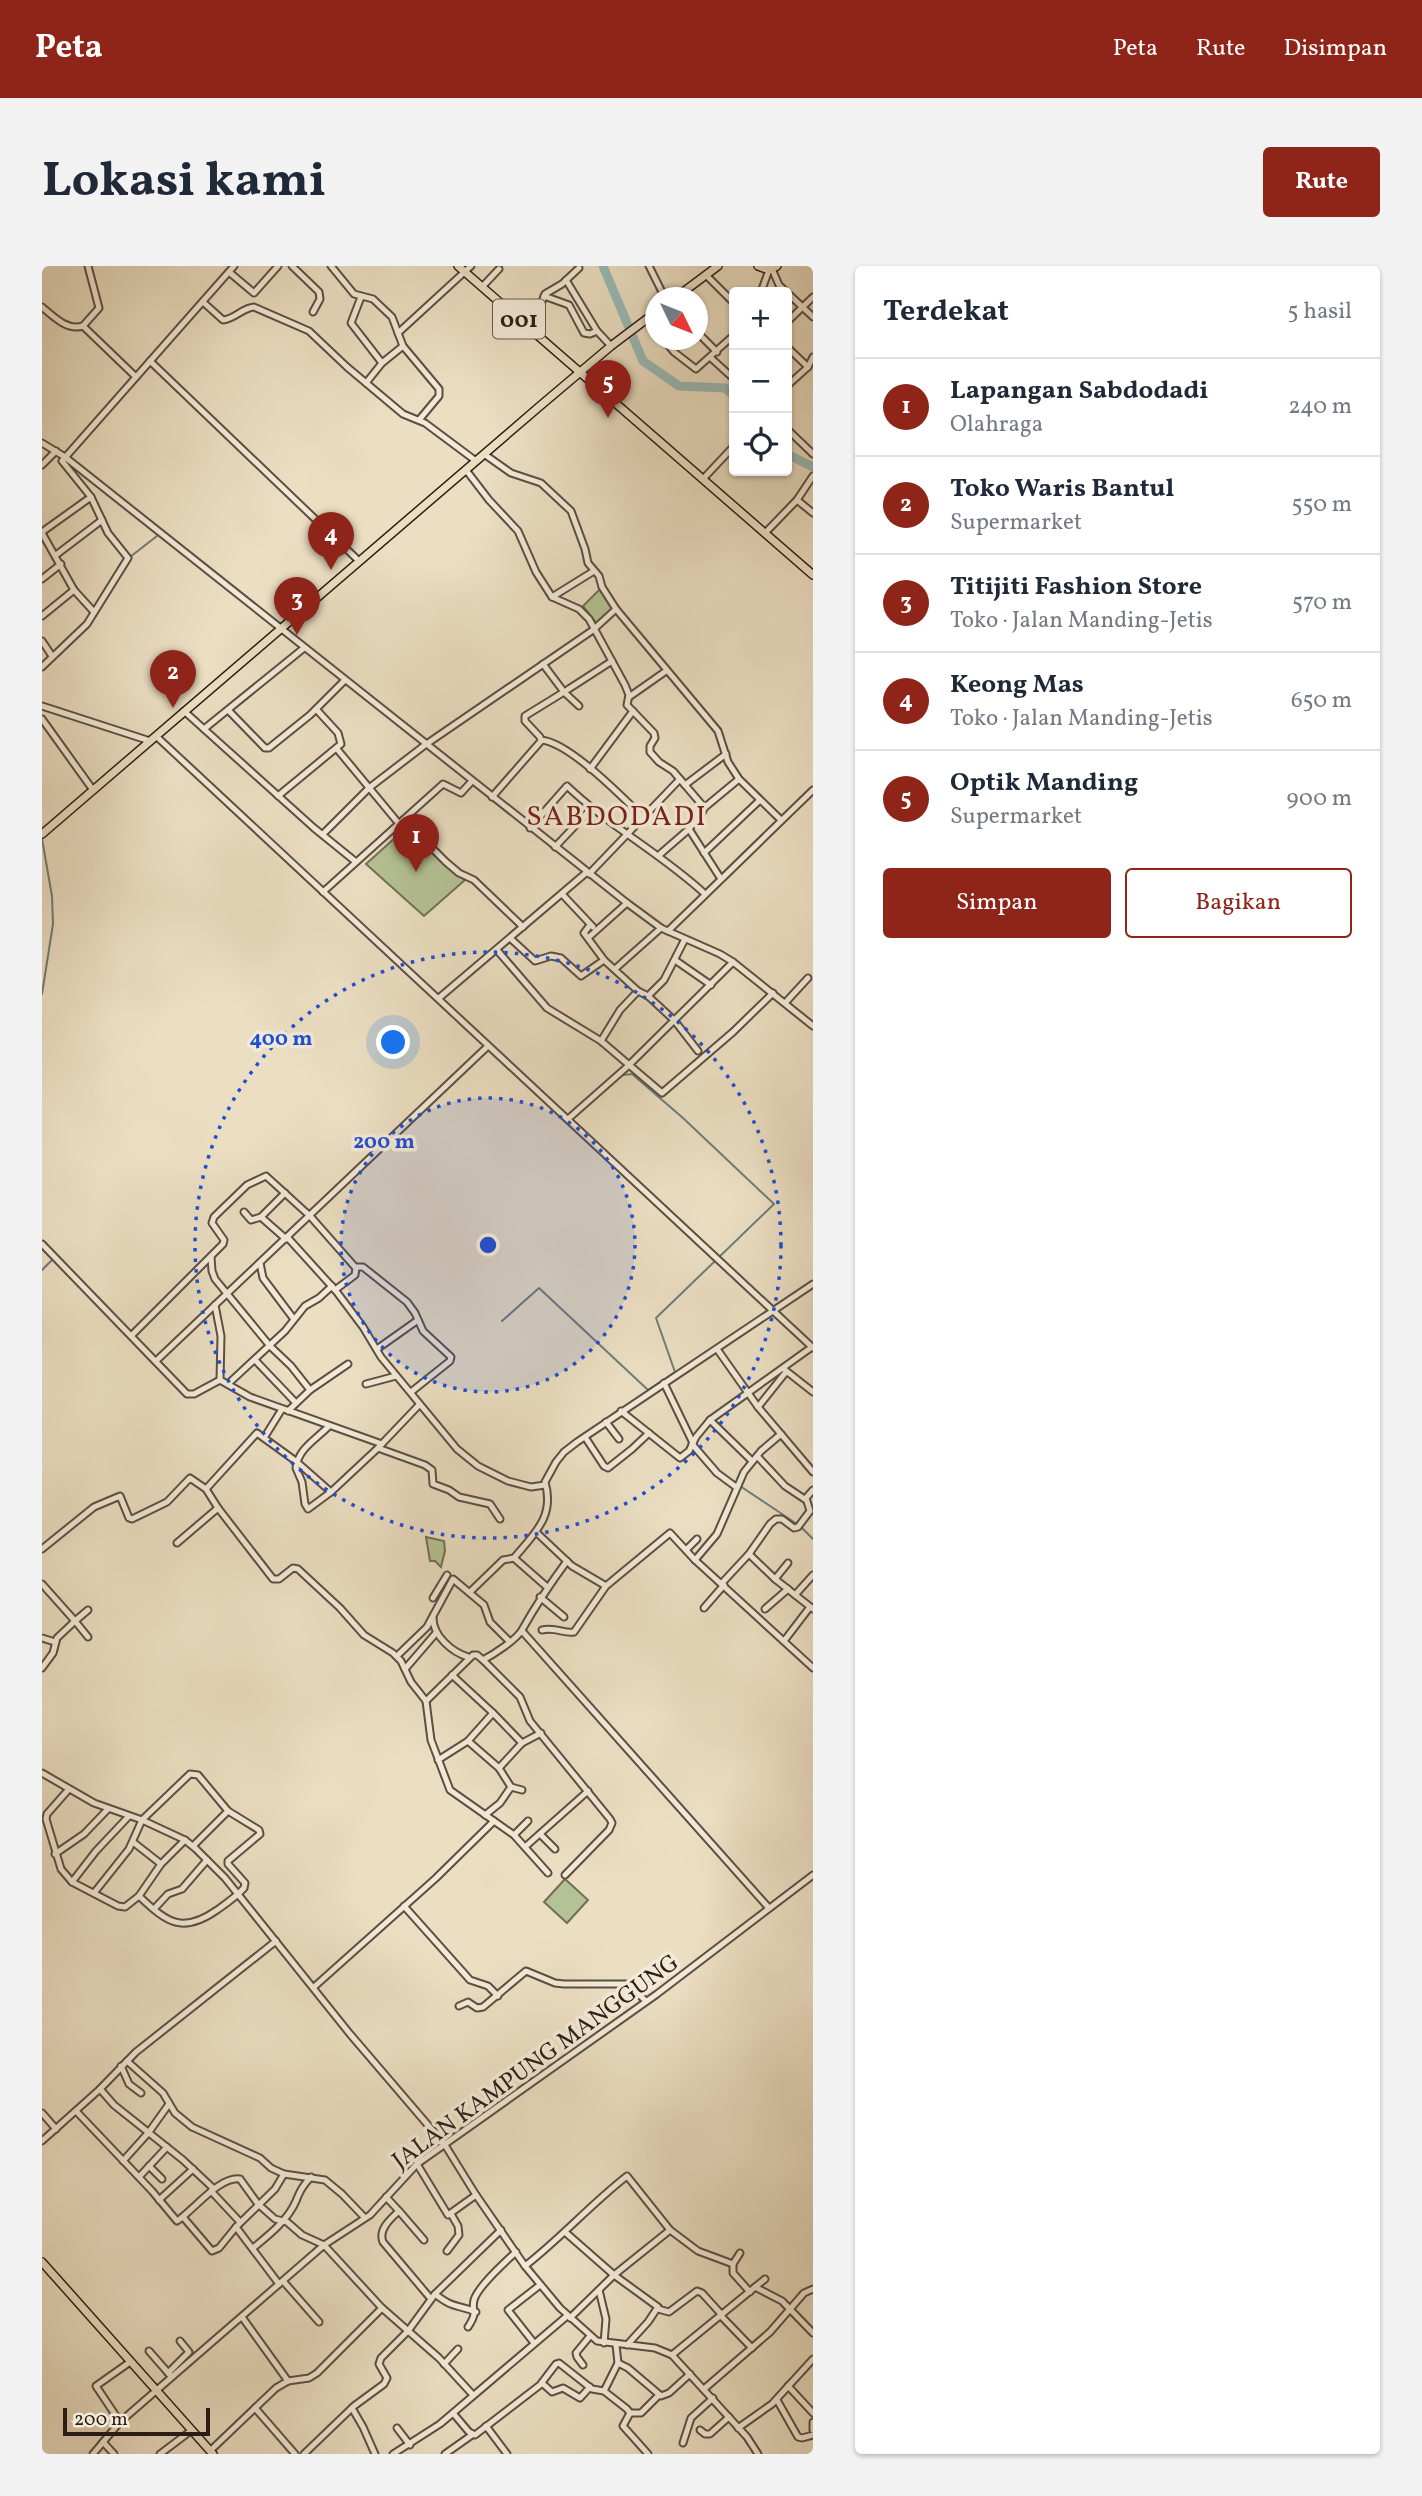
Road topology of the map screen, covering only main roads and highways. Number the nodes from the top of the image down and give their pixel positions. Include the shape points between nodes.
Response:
1 (458, 266) edge
2 (758, 266) edge
3 (773, 268) edge
4 (468, 269) edge
5 (711, 269) edge
6 (689, 287) edge
7 (645, 320) edge
8 (581, 371) junction
9 (813, 575) edge
10 (43, 833) edge
11 (42, 2262) edge
12 (212, 2453) edge

1 - 4 main road, 001
2 - 3 main road
4 - 8 main road, 001 via 482,287
5 - 6 main road
7 - 8 main road
8 - 9 main road, 001
8 - 10 main road
11 - 12 main road

